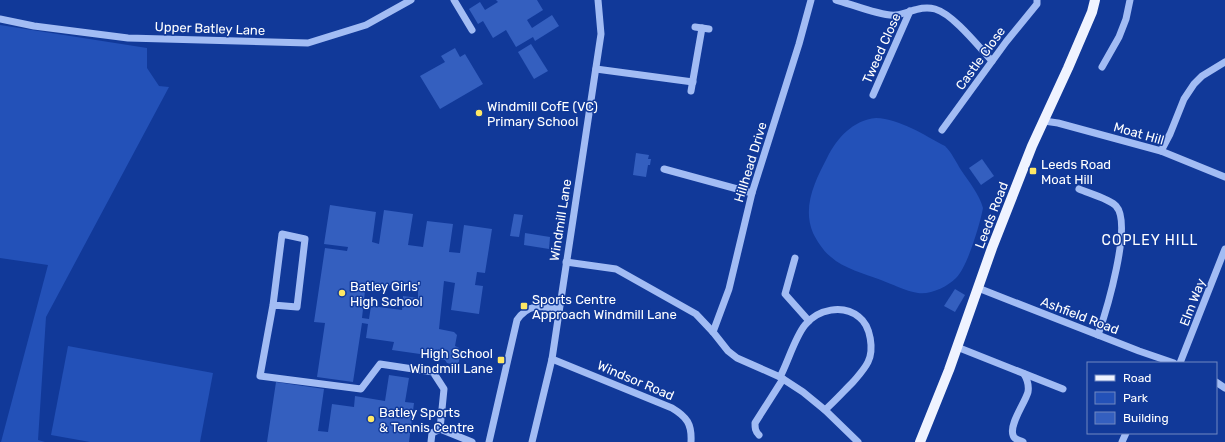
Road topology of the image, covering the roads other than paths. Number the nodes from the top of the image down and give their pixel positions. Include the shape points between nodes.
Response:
1 (411, 0) edge
2 (454, 0) edge
3 (598, 0) edge
4 (811, 0) edge
5 (836, 0) edge
6 (1037, 0) edge
7 (1095, 0) edge
8 (1130, 0) edge
9 (910, 11) junction
10 (0, 19) edge
11 (702, 28) dead end
12 (472, 30) dead end
13 (992, 61) junction
14 (1225, 62) edge
15 (1102, 67) dead end
16 (596, 69) junction
17 (693, 82) junction
18 (692, 91) dead end
19 (873, 95) dead end
20 (1044, 121) junction
21 (942, 130) dead end
22 (1161, 150) junction
23 (664, 169) dead end
24 (1225, 177) edge
25 (1079, 189) dead end
26 (752, 193) junction
27 (1225, 249) edge
28 (795, 258) dead end
29 (566, 262) junction
30 (978, 288) junction
31 (273, 305) junction
32 (559, 309) junction
33 (809, 321) junction
34 (713, 332) junction
35 (1098, 335) junction
36 (957, 347) junction
37 (552, 359) junction
38 (1155, 360) edge
39 (1168, 362) edge
40 (1180, 362) edge
41 (1024, 374) junction
42 (782, 378) junction
43 (1063, 389) dead end
44 (826, 410) junction
45 (440, 429) junction
46 (759, 435) dead end
47 (431, 442) edge
48 (472, 442) edge
49 (489, 442) edge
50 (532, 442) edge
51 (691, 442) edge
52 (858, 442) edge
53 (920, 442) edge
54 (1023, 442) edge

1 - 10 street, Upper Batley Lane via 366,25 308,43 128,38
2 - 12 street
3 - 16 street, Windmill Lane via 601,34
4 - 26 street, Hillhead Drive
5 - 9 street via 896,16
6 - 13 street, Castle Close via 1037,4
7 - 20 main road, Leeds Road
8 - 15 street via 1119,37
9 - 13 street via 923,7 936,9 945,14
9 - 19 street, Tweed Close
11 - 17 street
13 - 21 street, Castle Close
14 - 22 street via 1194,84 1184,99
16 - 17 street
16 - 29 street, Windmill Lane
17 - 18 street
20 - 22 street, Moat Hill
20 - 30 main road, Leeds Road
22 - 24 street, Moat Hill
23 - 26 street
25 - 35 street via 1112,202 1118,209 1122,228 1113,284
26 - 34 street, Hillhead Drive via 729,289
27 - 40 street, Elm Way
28 - 33 street via 785,294
29 - 32 street, Windmill Lane
29 - 34 street via 616,269 696,314
30 - 35 street, Ashfield Road
30 - 36 main road, Leeds Road
31 - 31 street via 282,234 306,239 297,307
31 - 45 street via 260,376 361,389 380,364 433,372 444,389
32 - 37 street, Windmill Lane
32 - 49 street via 532,307 517,320
33 - 42 street via 799,334
33 - 44 street via 827,310 838,309 853,313 864,322 871,338 868,363
34 - 42 street via 737,358
35 - 38 street, Ashfield Road
36 - 41 street
36 - 53 main road, Leeds Road
37 - 50 street, Windmill Lane
37 - 51 street, Windsor Road via 672,408 682,414 691,428
38 - 39 street, Ashfield Road
41 - 43 street
41 - 54 street via 1028,392 1012,433 1016,440
42 - 44 street
42 - 46 street via 755,423
44 - 52 street
45 - 47 street via 432,433
45 - 48 street

